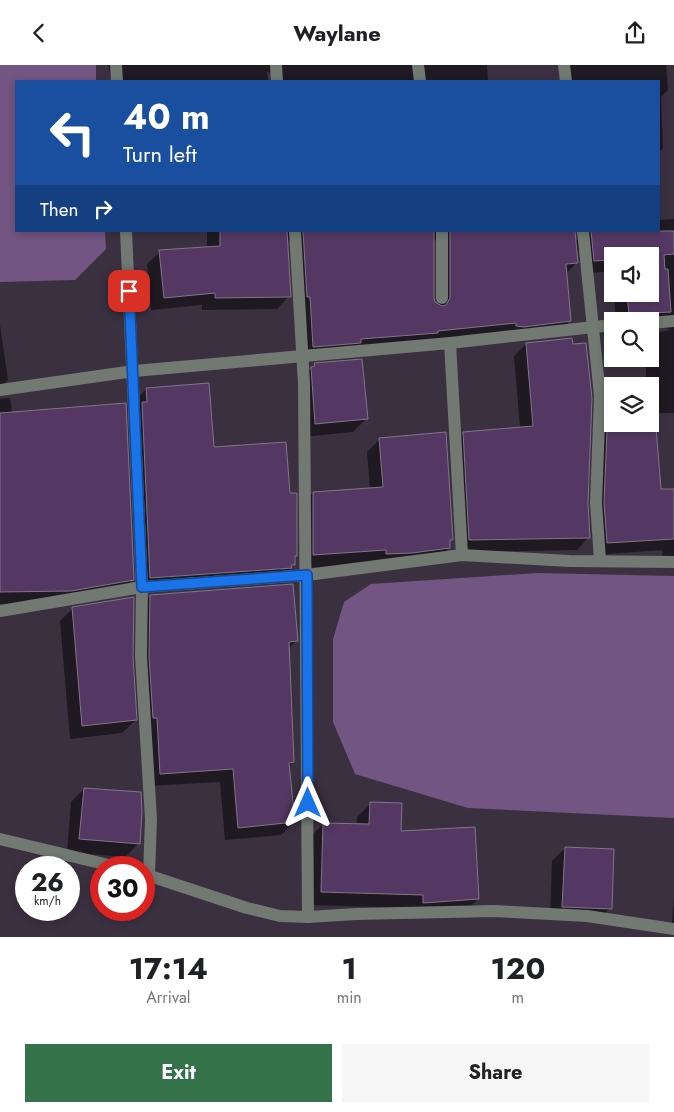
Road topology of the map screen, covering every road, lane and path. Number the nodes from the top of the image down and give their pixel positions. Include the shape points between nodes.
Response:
1 (116, 65) edge
2 (276, 65) edge
3 (418, 65) edge
4 (564, 65) edge
5 (117, 80) edge
6 (277, 80) edge
7 (420, 80) edge
8 (566, 80) edge
9 (126, 232) edge
10 (295, 232) edge
11 (442, 232) edge
12 (583, 232) edge
13 (442, 298) dead end
14 (674, 321) edge
15 (659, 322) edge
16 (604, 326) edge
17 (594, 327) junction
18 (450, 343) junction
19 (304, 356) junction
20 (134, 371) junction
21 (0, 390) edge
22 (462, 555) junction
23 (600, 561) junction
24 (674, 563) edge
25 (307, 575) junction
26 (142, 587) junction
27 (0, 611) edge
28 (0, 839) edge
29 (147, 856) edge
30 (90, 861) edge
31 (155, 878) edge
32 (308, 917) junction
33 (674, 929) edge

1 - 5 street
2 - 6 street
3 - 7 street
4 - 8 street
9 - 20 street
10 - 19 street
11 - 13 street
12 - 17 street
14 - 15 street
16 - 17 street
17 - 18 street
17 - 23 street via 600,396 596,503
18 - 19 street
18 - 22 street
19 - 20 street
19 - 25 street
20 - 21 street
20 - 26 street
22 - 23 street
22 - 25 street
23 - 24 street
25 - 26 street
25 - 32 street
26 - 27 street
26 - 29 street via 150,819
28 - 30 street
31 - 32 street via 246,908 280,916
32 - 33 street via 494,911 587,916

